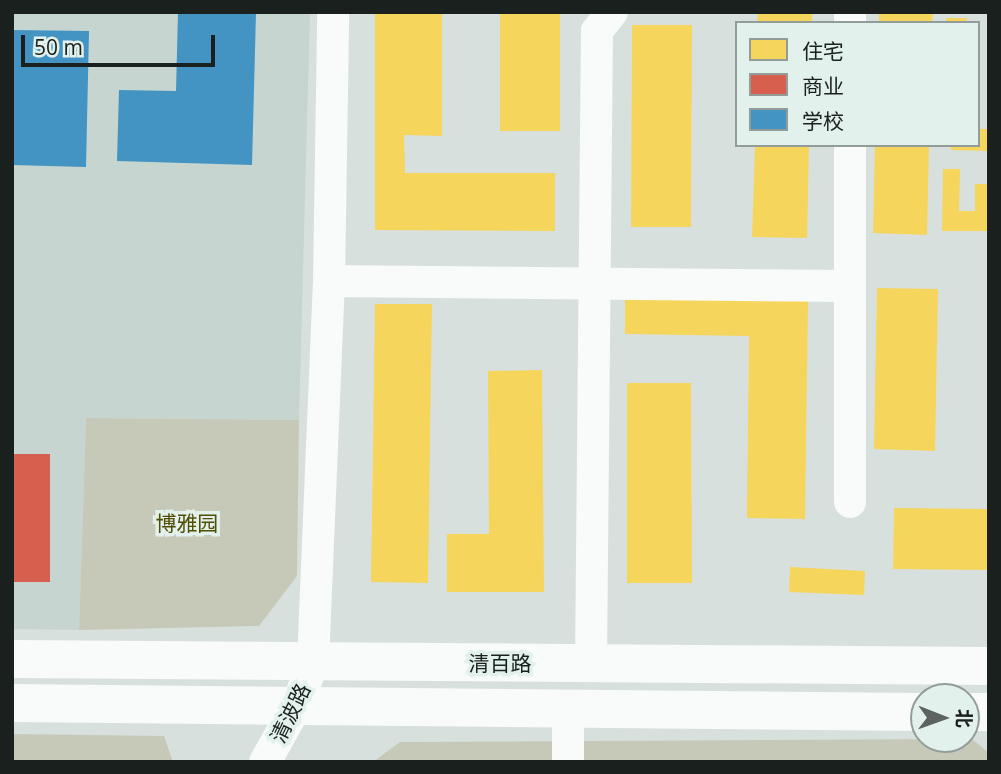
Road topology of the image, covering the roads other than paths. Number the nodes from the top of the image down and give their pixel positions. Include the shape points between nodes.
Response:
1 (333, 12) edge
2 (612, 12) edge
3 (850, 147) edge
4 (329, 281) junction
5 (595, 281) junction
6 (850, 286) junction
7 (850, 502) dead end
8 (12, 659) edge
9 (313, 662) junction
10 (591, 663) junction
11 (989, 666) edge
12 (12, 703) edge
13 (298, 703) junction
14 (568, 709) junction
15 (910, 712) edge
16 (265, 762) edge
17 (568, 762) edge

1 - 4 street, 清波路
2 - 5 street via 597,31
3 - 6 street
4 - 5 street
4 - 9 street, 清波路
5 - 6 street
5 - 10 street
6 - 7 street
8 - 9 street, 清百路
9 - 10 street, 清百路
9 - 13 street, 清波路
10 - 11 street, 清百路
12 - 13 street, 清百路
13 - 14 street, 清百路
13 - 16 street, 清波路
14 - 15 street, 清百路
14 - 17 street

